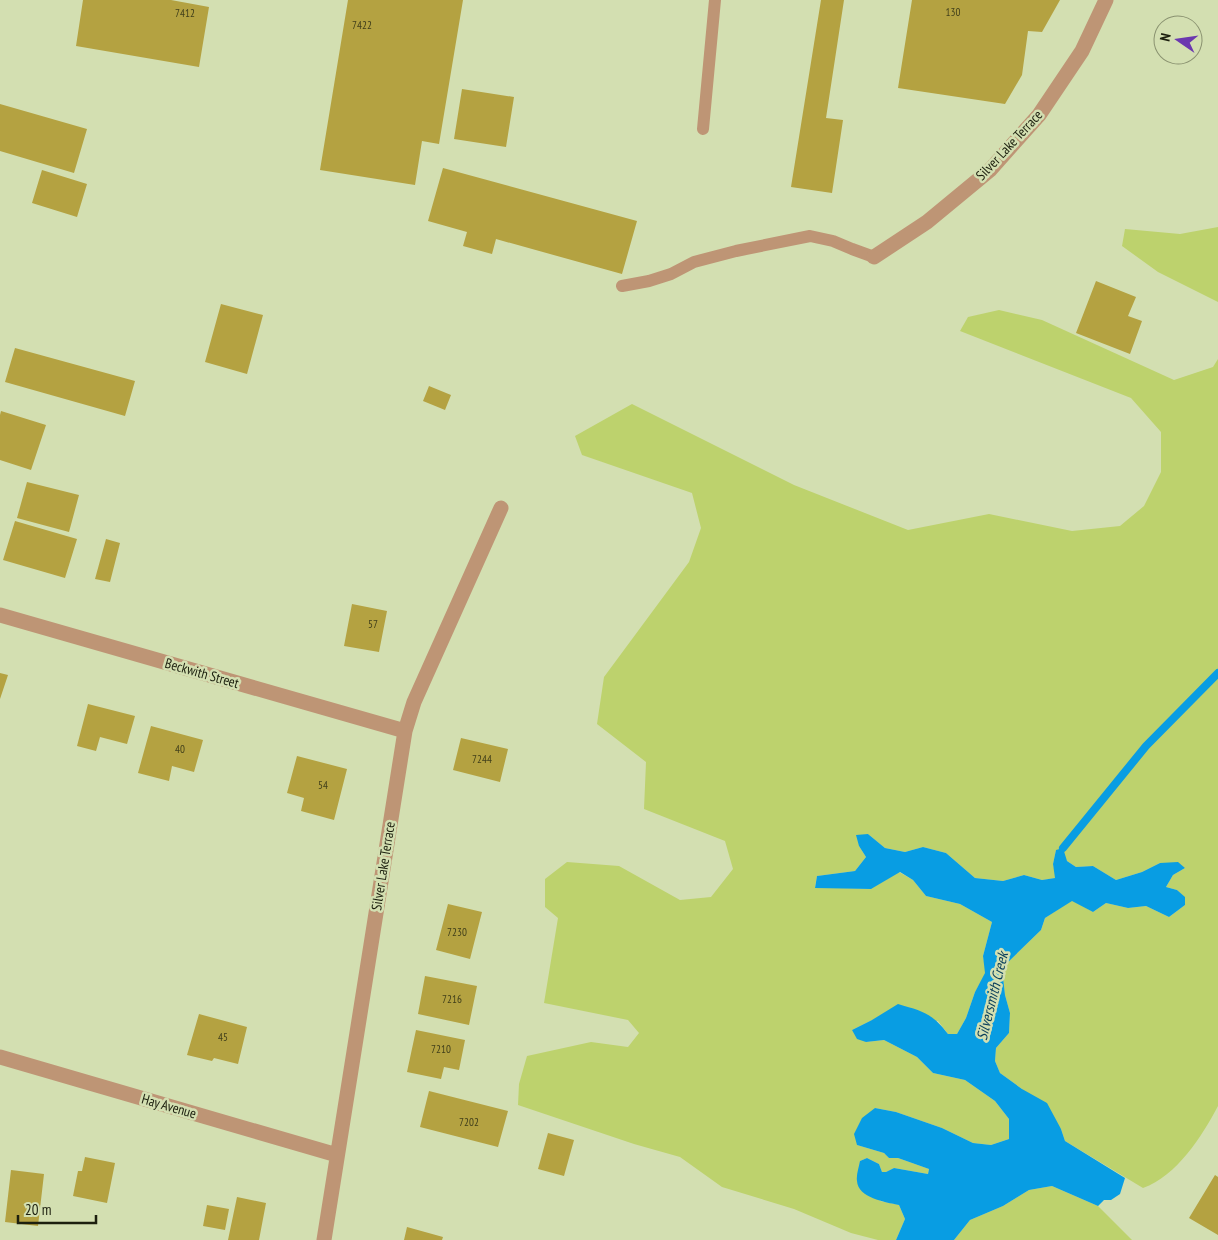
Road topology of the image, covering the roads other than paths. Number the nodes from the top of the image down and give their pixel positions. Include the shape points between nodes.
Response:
1 (715, 0) edge
2 (1106, 0) edge
3 (704, 129) dead end
4 (874, 257) joint
5 (622, 286) dead end
6 (501, 508) dead end
7 (0, 615) edge
8 (405, 731) junction
9 (0, 1057) edge
10 (338, 1155) junction
11 (324, 1240) edge

1 - 3 lane
2 - 4 street, Silver Lake Terrace via 1082,50 1039,116 983,176 927,222
4 - 5 lane via 810,236 694,262 671,274
6 - 8 street, Silver Lake Terrace via 414,702
7 - 8 street, Beckwith Street
8 - 10 street, Silver Lake Terrace
9 - 10 street, Hay Avenue
10 - 11 street, Silver Lake Terrace

